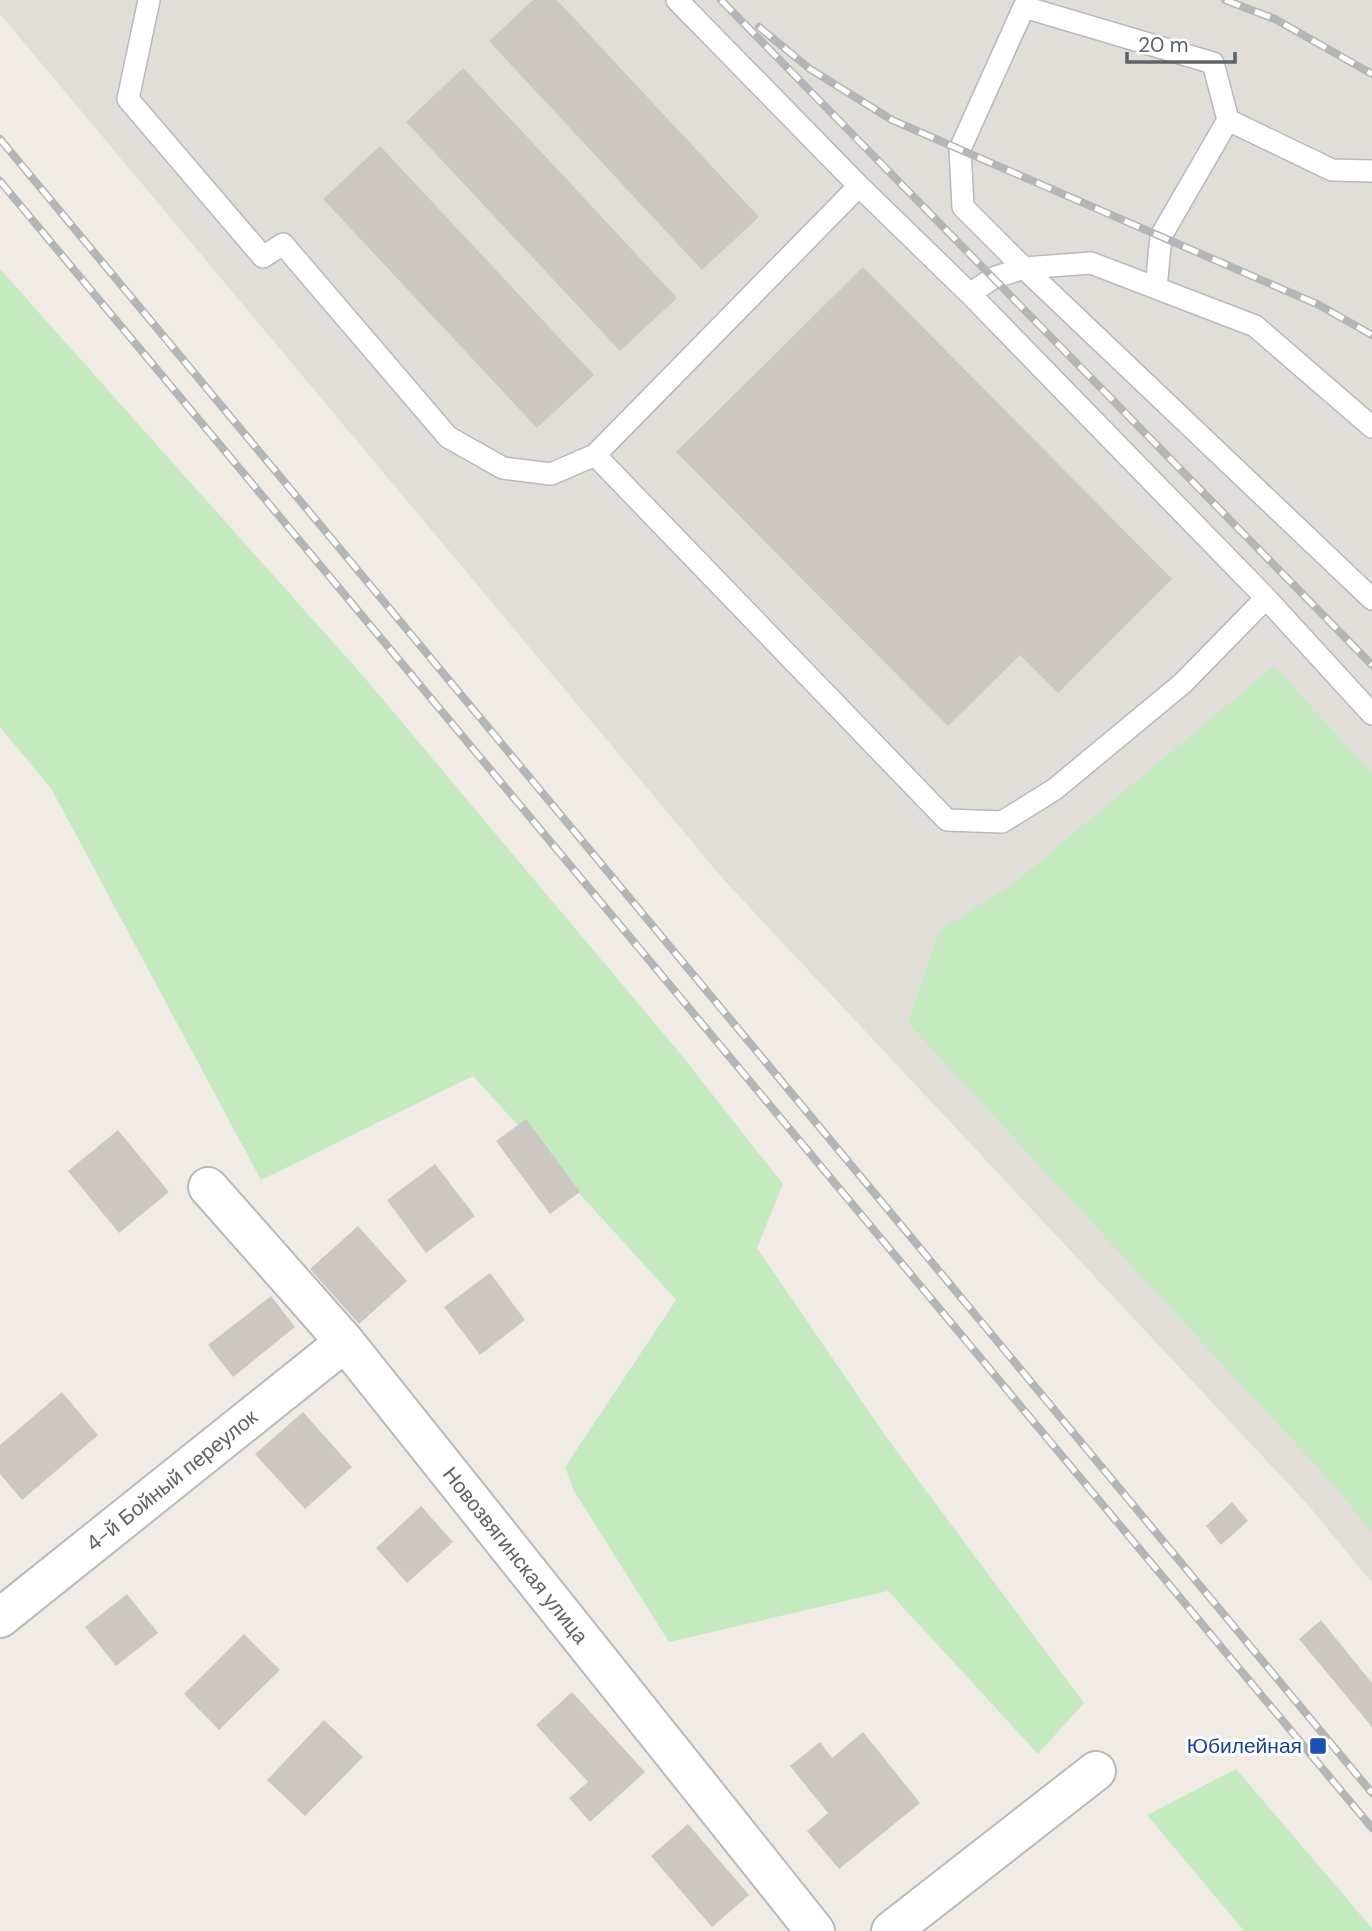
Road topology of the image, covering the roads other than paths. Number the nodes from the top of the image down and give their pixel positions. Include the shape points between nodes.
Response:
1 (149, 0) edge
2 (677, 0) edge
3 (1227, 120) junction
4 (1372, 171) edge
5 (859, 187) junction
6 (1024, 268) junction
7 (1156, 288) junction
8 (970, 294) junction
9 (1372, 427) edge
10 (595, 455) junction
11 (1266, 598) junction
12 (1372, 599) edge
13 (1372, 714) edge
14 (208, 1187) dead end
15 (345, 1342) junction
16 (0, 1618) edge
17 (1096, 1771) dead end
18 (815, 1931) edge
19 (891, 1931) edge

1 - 10 lane via 128,99 263,257 283,244 448,437 503,468 539,473 551,474
2 - 5 lane
3 - 4 lane via 1332,170
3 - 6 lane via 1213,63 1024,7 960,149 962,207
3 - 7 lane via 1161,236
5 - 8 lane
5 - 10 lane
6 - 7 lane via 1091,263
6 - 8 lane via 993,278
6 - 12 lane
7 - 9 lane via 1255,326
8 - 11 lane
10 - 11 lane via 947,820 1002,822 1055,789 1183,682
11 - 13 lane
14 - 15 street, Новозвягинская улица
15 - 16 street, 4-й Бойный переулок
15 - 18 street, Новозвягинская улица
17 - 19 street

